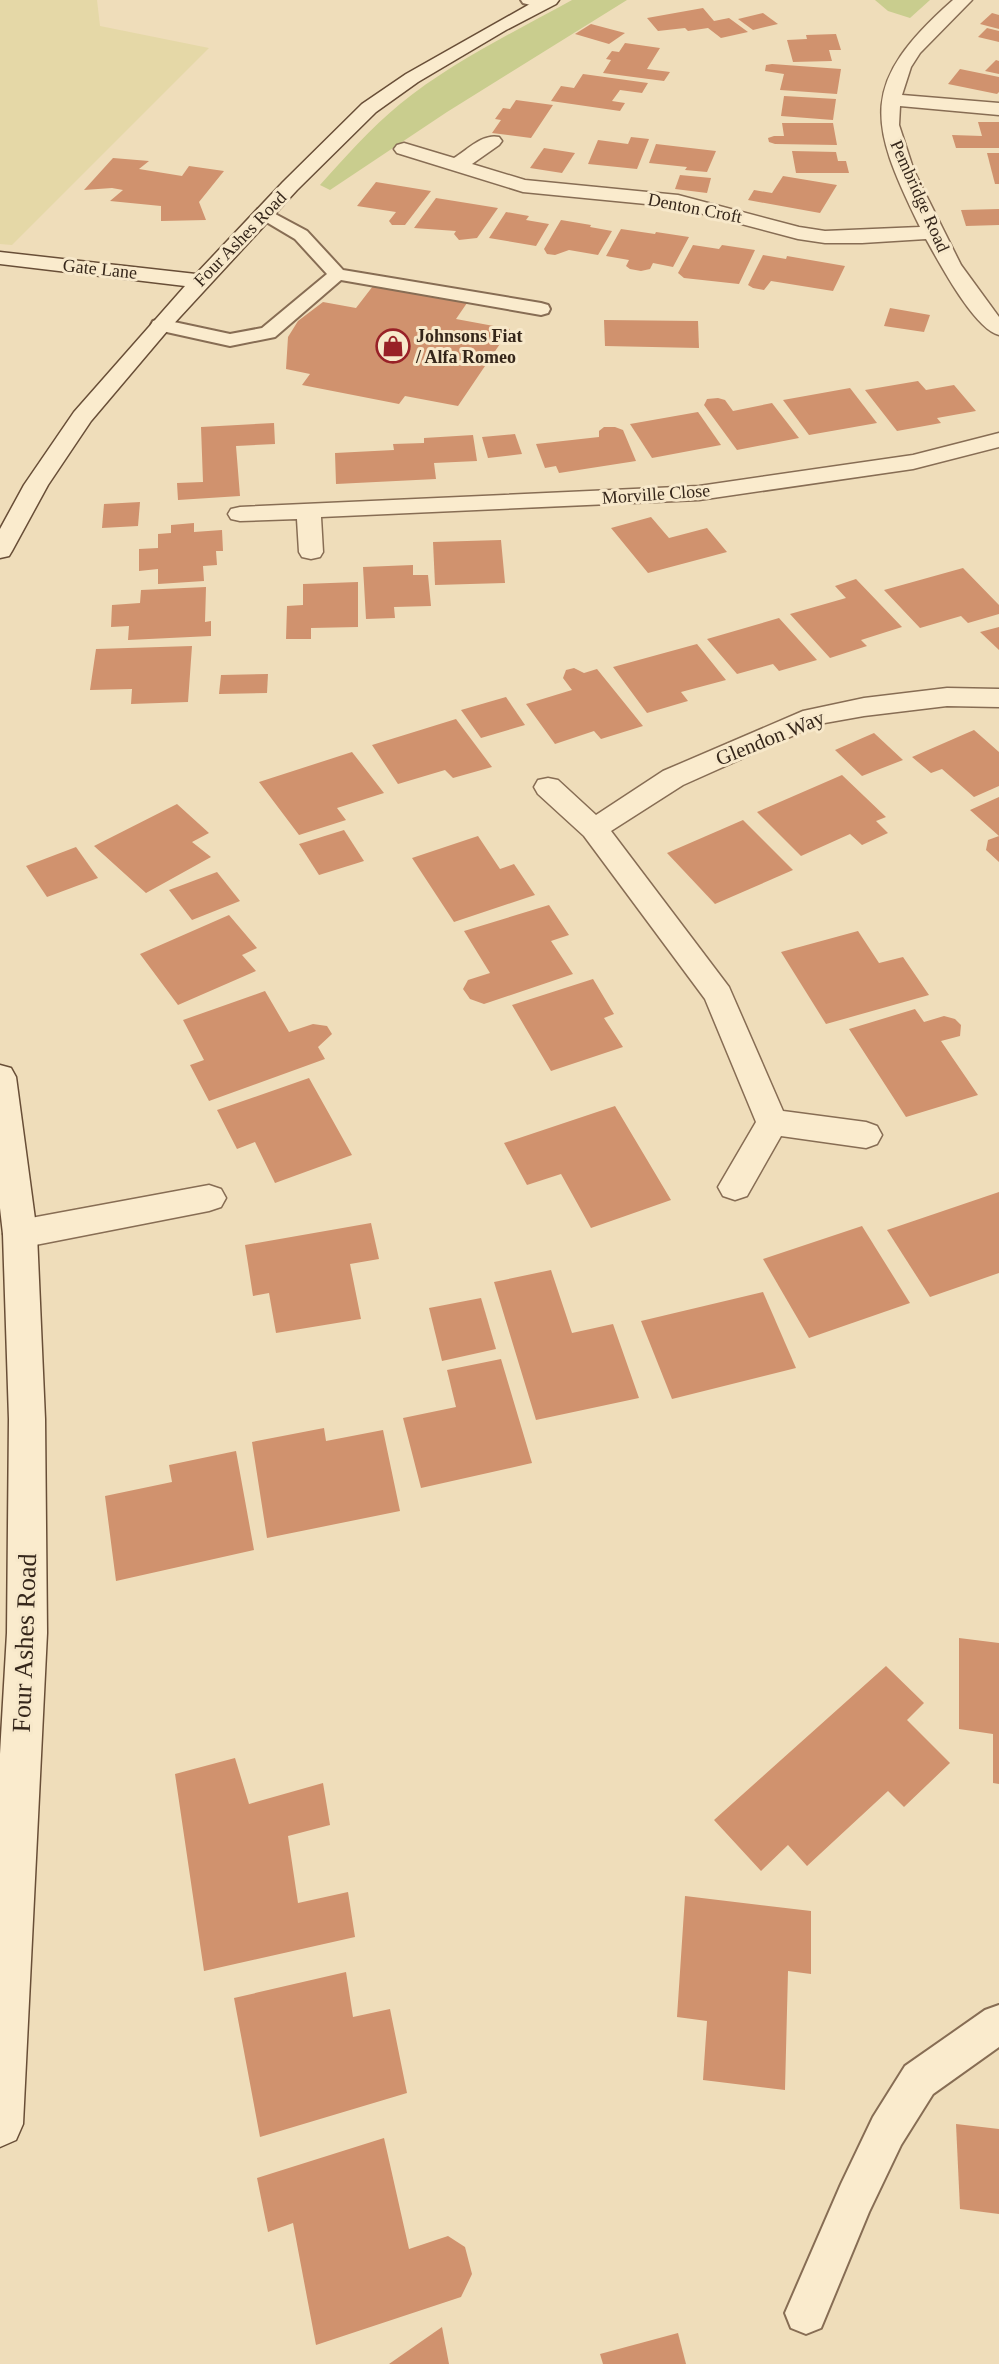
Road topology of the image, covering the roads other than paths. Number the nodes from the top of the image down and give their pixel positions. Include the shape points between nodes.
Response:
1 (963, 0) edge
2 (540, 2) edge
3 (893, 100) junction
4 (999, 109) edge
5 (492, 141) dead end
6 (404, 149) dead end
7 (457, 165) junction
8 (264, 213) junction
9 (933, 232) junction
10 (0, 258) edge
11 (337, 274) junction
12 (200, 281) junction
13 (541, 309) dead end
14 (160, 325) junction
15 (999, 329) edge
16 (999, 440) edge
17 (309, 512) junction
18 (240, 514) dead end
19 (0, 550) edge
20 (311, 552) dead end
21 (999, 698) edge
22 (548, 787) dead end
23 (594, 829) junction
24 (0, 1077) edge
25 (772, 1122) junction
26 (866, 1135) dead end
27 (735, 1187) dead end
28 (208, 1198) dead end
29 (20, 1234) junction
30 (999, 2024) edge
31 (0, 2124) edge
32 (806, 2313) dead end

1 - 3 street, Pembridge Road via 930,30 903,66
2 - 8 street, Four Ashes Road via 369,108
3 - 4 street
3 - 9 street, Pembridge Road via 890,125 897,151
5 - 7 street
6 - 7 street, Denton Croft
7 - 9 street, Denton Croft via 523,186 678,201 825,237
8 - 11 lane via 301,234
8 - 12 street, Four Ashes Road
9 - 15 street, Pembridge Road via 988,321
10 - 12 street, Gate Lane
11 - 13 lane
11 - 14 lane via 268,333 230,340
12 - 14 street, Four Ashes Road
14 - 19 street, Four Ashes Road via 82,417 36,485
16 - 17 street, Morville Close via 914,462 699,493
17 - 18 street, Morville Close
17 - 20 street
21 - 23 street, Glendon Way via 947,697 812,717 673,778
22 - 23 street
23 - 25 street via 718,995
24 - 29 street, Four Ashes Road
25 - 26 street
25 - 27 street
28 - 29 street
29 - 31 street, Four Ashes Road via 27,1419 27,1633
30 - 32 lane via 919,2080 887,2131

